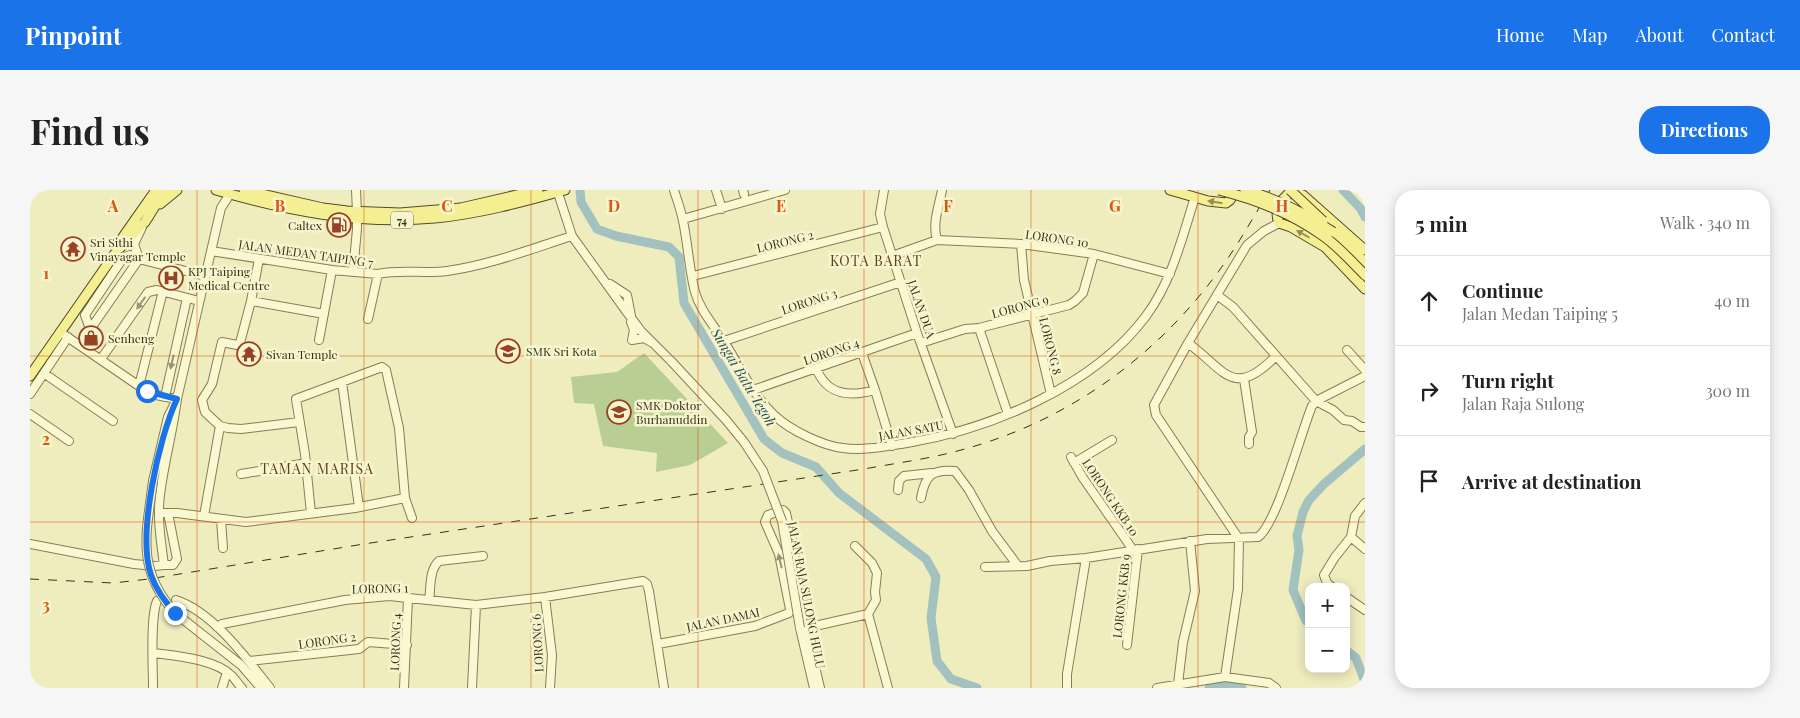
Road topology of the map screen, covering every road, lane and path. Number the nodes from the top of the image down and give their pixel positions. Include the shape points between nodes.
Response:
1 (156, 190) edge
2 (165, 190) edge
3 (177, 190) edge
4 (216, 190) edge
5 (244, 190) edge
6 (356, 190) edge
7 (538, 190) edge
8 (674, 190) edge
9 (716, 190) edge
10 (786, 190) edge
11 (884, 190) edge
12 (942, 190) edge
13 (1170, 190) edge
14 (1219, 190) edge
15 (1245, 190) edge
16 (1290, 190) edge
17 (560, 191) edge
18 (1235, 191) edge
19 (230, 194) junction
20 (1191, 194) edge
21 (722, 209) junction
22 (151, 213) junction
23 (357, 215) junction
24 (683, 219) junction
25 (145, 222) junction
26 (1278, 223) junction
27 (883, 227) junction
28 (1333, 232) junction
29 (572, 236) junction
30 (938, 240) junction
31 (1021, 244) junction
32 (1365, 250) edge
33 (211, 251) junction
34 (116, 252) junction
35 (1094, 254) junction
36 (892, 256) junction
37 (139, 259) junction
38 (259, 259) junction
39 (1365, 262) edge
40 (332, 270) junction
41 (353, 272) junction
42 (378, 274) junction
43 (1170, 274) junction
44 (1365, 274) edge
45 (205, 276) junction
46 (693, 276) junction
47 (603, 278) junction
48 (901, 282) junction
49 (1365, 289) edge
50 (162, 291) junction
51 (1217, 295) junction
52 (187, 298) junction
53 (199, 301) junction
54 (251, 301) junction
55 (626, 311) junction
56 (324, 314) junction
57 (1032, 314) junction
58 (632, 318) junction
59 (368, 319) dead end
60 (979, 328) junction
61 (90, 329) junction
62 (917, 333) junction
63 (64, 334) junction
64 (319, 340) dead end
65 (724, 341) junction
66 (653, 343) junction
67 (921, 343) junction
68 (1188, 343) junction
69 (80, 344) junction
70 (1347, 350) dead end
71 (862, 352) junction
72 (1276, 356) junction
73 (101, 360) junction
74 (816, 368) junction
75 (1365, 370) edge
76 (45, 374) junction
77 (30, 376) edge
78 (1365, 376) edge
79 (1244, 379) junction
80 (342, 382) junction
81 (139, 386) junction
82 (753, 390) junction
83 (875, 390) junction
84 (30, 394) edge
85 (1051, 394) junction
86 (165, 397) junction
87 (177, 399) junction
88 (1316, 401) junction
89 (30, 414) edge
90 (1008, 414) junction
91 (113, 422) dead end
92 (299, 422) junction
93 (220, 426) junction
94 (1365, 427) edge
95 (953, 434) junction
96 (1112, 440) dead end
97 (69, 441) dead end
98 (1250, 444) dead end
99 (892, 446) junction
100 (307, 463) junction
101 (241, 474) dead end
102 (932, 474) junction
103 (898, 490) dead end
104 (405, 498) junction
105 (921, 498) dead end
106 (1365, 503) edge
107 (359, 507) junction
108 (159, 513) junction
109 (168, 513) junction
110 (311, 513) junction
111 (204, 516) junction
112 (412, 518) dead end
113 (221, 519) junction
114 (1351, 537) junction
115 (1239, 539) junction
116 (1190, 541) junction
117 (30, 544) edge
118 (855, 546) dead end
119 (223, 548) dead end
120 (1136, 549) junction
121 (1365, 549) edge
122 (483, 556) dead end
123 (1086, 558) junction
124 (164, 565) junction
125 (1018, 566) junction
126 (985, 567) dead end
127 (1327, 583) edge
128 (546, 597) junction
129 (408, 598) junction
130 (176, 600) dead end
131 (429, 600) junction
132 (1350, 600) edge
133 (157, 601) dead end
134 (476, 605) junction
135 (1365, 610) edge
136 (868, 614) junction
137 (217, 627) junction
138 (803, 628) junction
139 (658, 644) junction
140 (407, 645) junction
141 (1127, 645) dead end
142 (154, 653) junction
143 (248, 661) junction
144 (227, 672) junction
145 (1224, 677) junction
146 (1178, 684) junction
147 (153, 688) edge
148 (222, 688) edge
149 (242, 688) edge
150 (261, 688) edge
151 (270, 688) edge
152 (404, 688) edge
153 (472, 688) edge
154 (550, 688) edge
155 (664, 688) edge
156 (814, 688) edge
157 (820, 688) edge
158 (888, 688) edge
159 (1067, 688) edge
160 (1157, 688) edge
161 (1276, 688) edge

1 - 34 main road
2 - 22 main road
3 - 22 main road
4 - 19 main road, 74
5 - 23 main road, 74
6 - 23 street
7 - 23 main road, 74 via 461,208
8 - 24 street, JALAN SATU
9 - 21 street
10 - 21 street
11 - 27 street, JALAN DUA via 880,214
12 - 30 street via 935,233
13 - 20 main road
14 - 44 main road, bridge via 1268,204 1289,215 1323,235
15 - 28 main road, bridge via 1286,204
16 - 28 main road, bridge
17 - 23 main road, 74 via 462,215 409,220
17 - 29 street
18 -> 20 main road via 1226,203
19 - 23 main road, 74 via 314,214
19 - 33 street via 221,208
20 - 43 street, JALAN SATU
21 - 24 street
22 - 25 main road
23 - 41 street
24 - 46 street, JALAN SATU
25 - 34 main road
25 - 37 street via 134,244
26 - 32 main road via 1278,206 1282,200 1288,194 1303,195
49 -> 26 main road via 1325,248 1291,227
26 - 51 street via 1247,245
27 - 36 street, JALAN DUA
27 - 46 street, LORONG 2
28 - 39 main road
29 - 42 street, JALAN MEDAN TAIPING 7 via 472,267 444,272
29 - 47 street
30 - 31 street, LORONG 10
30 - 36 street, LORONG 10
31 - 35 street, LORONG 10
31 - 57 street, LORONG 8 via 1024,280
33 - 38 street, JALAN MEDAN TAIPING 7
33 - 45 street
34 - 63 main road
35 - 43 street, LORONG 10
35 - 57 street, LORONG 9 via 1079,298 1069,305
36 - 48 street, JALAN DUA
37 - 45 street
37 - 61 street
37 - 61 street via 130,255 123,258 85,315
38 - 40 street, JALAN MEDAN TAIPING 7
38 - 54 street
40 - 41 street, JALAN MEDAN TAIPING 7
40 - 56 street
41 - 42 street, JALAN MEDAN TAIPING 7
42 - 59 street
43 - 85 street, JALAN SATU via 1160,295 1136,328 1077,379
45 - 53 street
46 - 65 street, JALAN SATU via 699,304
47 - 55 street
47 - 58 street via 627,296
48 - 62 street, JALAN DUA
48 - 65 street, LORONG 3
50 - 52 street
50 -> 73 street via 148,292
50 - 81 street
51 - 68 street
51 - 72 street
52 - 53 street
52 -> 86 street
53 - 87 street
54 - 56 street
54 - 93 street via 240,343 222,342 212,384 202,400 205,412
55 - 58 street, JALAN RAJA SULONG HULU
55 - 66 street via 634,330 632,340 644,338
56 - 64 street
57 - 60 street, LORONG 9
57 - 85 street, LORONG 8
58 - 66 street, JALAN RAJA SULONG HULU
60 - 67 street, LORONG 9 via 965,329
60 - 90 street
61 - 69 street
62 - 67 street, JALAN DUA
62 - 71 street, LORONG 4
63 - 69 street
63 - 76 street
63 - 77 main road
65 - 82 street, JALAN SATU
66 - 138 street, JALAN RAJA SULONG HULU, bridge via 726,420 763,471 782,520
67 - 95 street, JALAN DUA
68 - 79 street via 1225,375
68 - 115 street via 1159,393 1154,405 1156,415
69 - 73 street
70 - 75 street
71 - 74 street, LORONG 4
71 - 83 street
72 - 79 street
72 - 88 street
73 - 81 street
74 - 82 street, LORONG 4
74 - 83 street via 826,384 840,392 859,395
76 - 84 street
76 - 91 street
78 - 88 street
79 - 98 street via 1252,432
80 - 92 street via 296,399
80 - 104 street via 382,367 386,370 399,428
80 - 107 street
81 - 86 street
82 - 99 street, JALAN SATU via 775,416 818,441 854,449
83 - 99 street
85 - 90 street, JALAN SATU
86 - 87 street
87 - 108 street
87 - 150 street, bridge via 168,417 153,481 146,532 151,574 159,592 175,613 242,665
88 - 94 street via 1342,419
88 - 115 street via 1306,419 1268,527 1258,537
89 - 97 street
90 - 95 street, JALAN SATU
92 - 93 street via 241,429
92 - 100 street
93 - 111 street
95 - 99 street, JALAN SATU
96 - 120 street, LORONG KKB 10 via 1073,460
100 - 101 street
100 - 110 street
102 - 103 street via 904,476 899,481
102 - 105 street via 923,485
102 - 125 street via 955,471 960,476 992,531
104 - 107 street
104 - 112 street
106 - 114 street via 1355,516
107 - 110 street
108 - 109 street
108 - 124 street
109 - 111 street
109 - 124 street via 176,559 173,565
110 - 113 street via 246,522
111 - 113 street
113 - 119 street
114 - 121 street
114 - 127 street via 1324,575
115 - 116 street via 1226,537
115 - 145 street via 1238,589
116 - 120 street
116 - 146 street via 1194,591
117 - 124 street via 134,564
118 - 136 street via 878,573 876,600
120 - 123 street
120 - 141 street, LORONG KKB 9
122 - 131 street via 439,561 432,572
123 - 125 street
123 - 159 street
125 - 126 street
128 - 134 street, LORONG 1
128 - 139 street, LORONG 1 via 643,581 650,591
128 - 154 street, LORONG 6 via 552,655
129 - 131 street, LORONG 1
129 - 137 street, LORONG 1 via 389,596 345,600
129 - 140 street, LORONG 4
130 - 137 street via 192,607
131 - 134 street, LORONG 1
132 - 135 street
133 - 142 street
134 - 153 street
136 - 138 street
136 - 158 street
137 - 143 street
139 -> 138 street, JALAN DAMAI via 755,626 789,613 778,554 765,522 768,516 779,510 786,513 792,541
138 - 156 street, JALAN RAJA SULONG HULU
138 - 157 street
139 - 155 street
140 - 143 street, LORONG 2 via 368,642 359,649
140 - 152 street, LORONG 4
142 - 144 street via 194,659
142 - 147 street
143 - 151 street
144 - 148 street
144 - 149 street
145 - 146 street
145 - 161 street via 1269,683
146 - 160 street

